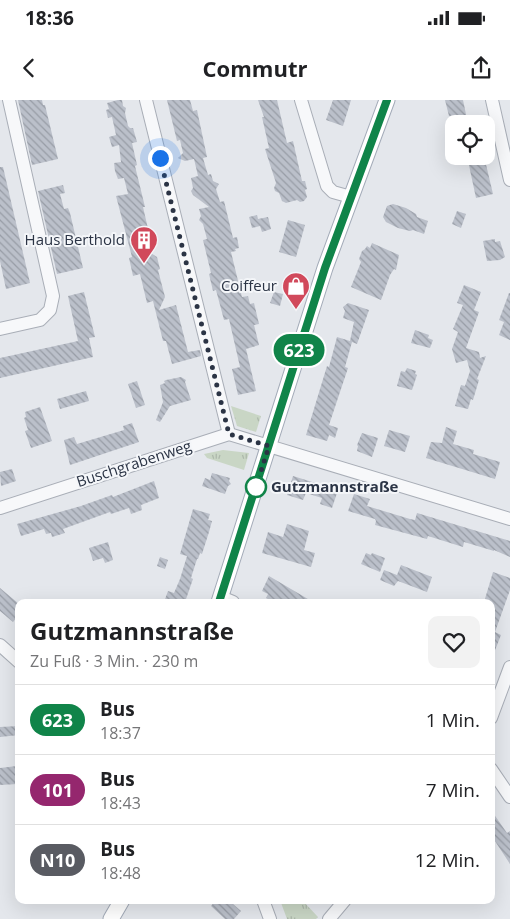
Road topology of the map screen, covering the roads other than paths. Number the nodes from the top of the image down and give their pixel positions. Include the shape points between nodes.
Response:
1 (9, 100) edge
2 (146, 100) edge
3 (301, 100) edge
4 (387, 100) edge
5 (492, 100) edge
6 (510, 180) edge
7 (351, 197) junction
8 (0, 329) edge
9 (229, 434) junction
10 (269, 446) junction
11 (0, 508) edge
12 (510, 519) edge
13 (226, 599) edge
14 (0, 645) edge
15 (15, 658) edge
16 (510, 667) edge
17 (495, 707) edge
18 (495, 775) edge
19 (510, 797) edge
20 (120, 904) edge
21 (264, 904) edge
22 (342, 904) edge
23 (112, 919) edge
24 (270, 919) edge
25 (328, 919) edge

1 - 8 street via 53,296 50,310 40,320
2 - 9 street
3 - 7 street via 327,186 333,192
4 - 7 main road
5 - 6 street
7 - 10 main road
9 - 10 street
9 - 11 street, Buschgrabenweg
10 - 12 street
10 - 13 main road
14 - 15 street
16 - 17 street
18 - 19 street
20 - 23 main road
21 - 24 street
22 - 25 street

